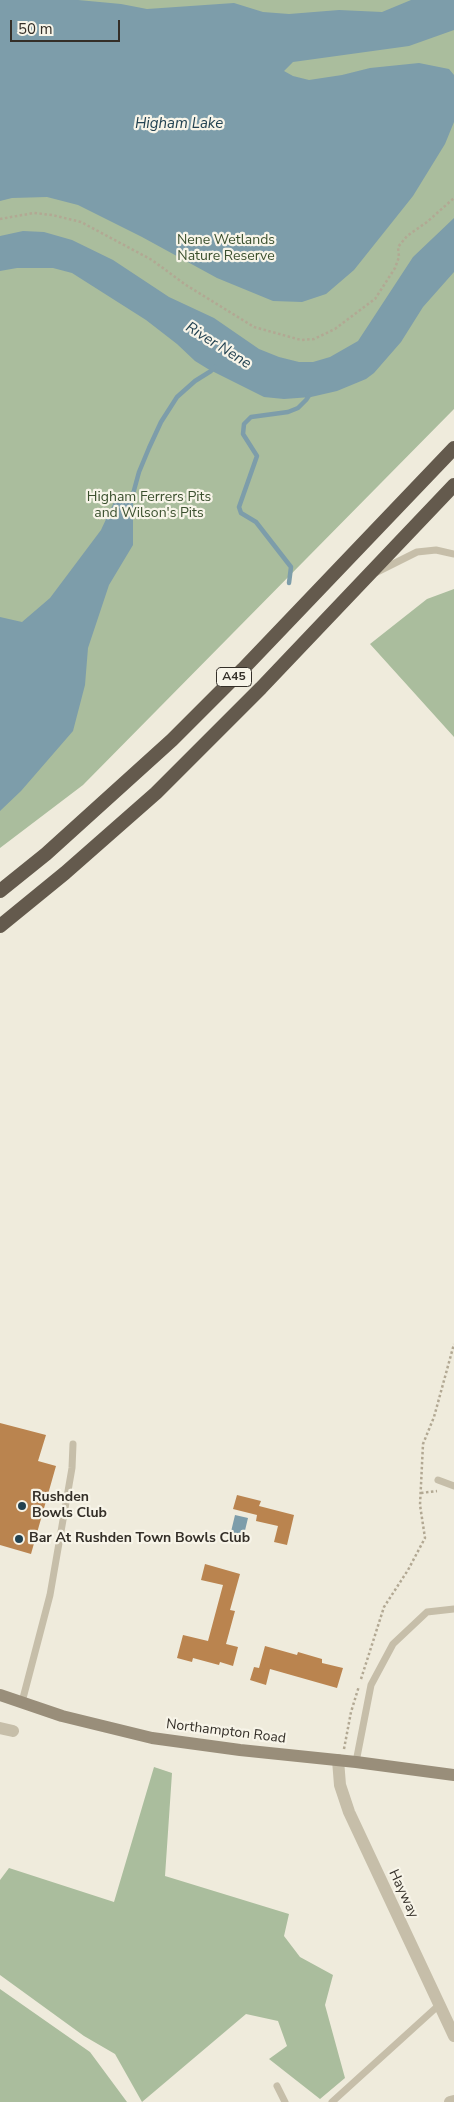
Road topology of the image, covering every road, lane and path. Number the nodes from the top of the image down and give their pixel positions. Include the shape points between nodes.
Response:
1 (454, 198) edge
2 (0, 219) edge
3 (454, 448) edge
4 (454, 485) edge
5 (454, 554) edge
6 (362, 580) junction
7 (0, 891) edge
8 (0, 926) edge
9 (454, 1344) edge
10 (73, 1444) dead end
11 (438, 1480) dead end
12 (454, 1486) edge
13 (454, 1608) edge
14 (0, 1695) edge
15 (22, 1702) junction
16 (0, 1728) edge
17 (13, 1731) dead end
18 (340, 1760) junction
19 (356, 1762) junction
20 (454, 1775) edge
21 (439, 2005) junction
22 (454, 2036) edge
23 (277, 2086) dead end
24 (454, 2101) edge
25 (285, 2102) edge
26 (332, 2102) edge
27 (450, 2102) edge

1 - 2 path via 398,247 395,268 375,300 314,340 301,340 254,327 186,286 152,260 81,222 34,213
3 - 7 highway, A45 via 172,740 46,854
4 - 6 highway, A45
5 - 6 lane via 436,550 417,552
6 - 8 highway, A45 via 156,793
9 - 18 path via 434,1417 423,1444 420,1505 425,1538 384,1607 351,1712
10 - 15 lane via 72,1468 50,1595
11 - 12 lane
13 - 19 lane via 427,1612 393,1644 371,1685
14 - 15 main road, Northampton Road
15 - 18 main road, Northampton Road via 62,1716 152,1738
16 - 17 street
18 - 19 main road, Northampton Road
18 - 21 street, Hayway via 340,1785 349,1812
19 - 20 main road, Northampton Road
21 - 22 street, Hayway
21 - 26 lane
23 - 25 lane
24 - 27 street

